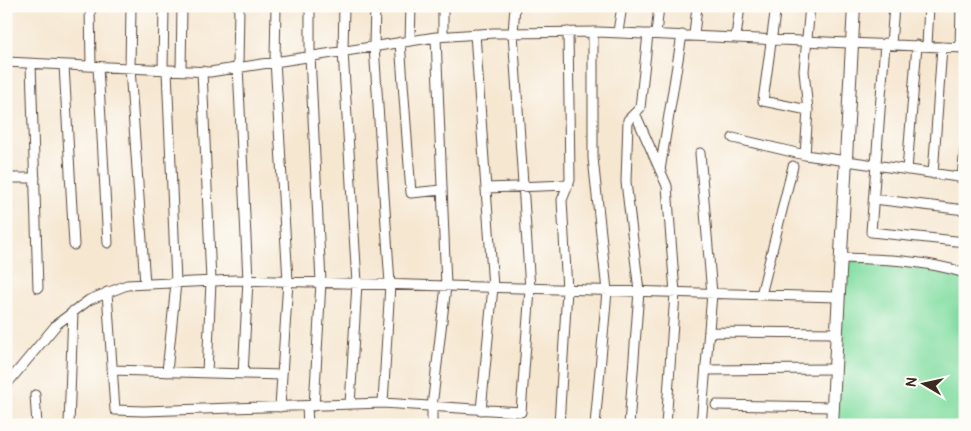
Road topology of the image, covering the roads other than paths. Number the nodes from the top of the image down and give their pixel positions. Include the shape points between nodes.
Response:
1 (90, 6) edge
2 (131, 6) edge
3 (164, 6) edge
4 (182, 6) edge
5 (239, 6) edge
6 (276, 6) edge
7 (310, 6) edge
8 (344, 6) edge
9 (375, 6) edge
10 (411, 6) edge
11 (443, 6) edge
12 (515, 6) edge
13 (622, 6) edge
14 (660, 6) edge
15 (697, 6) edge
16 (740, 6) edge
17 (776, 6) edge
18 (810, 6) edge
19 (854, 6) edge
20 (894, 6) edge
21 (929, 6) edge
22 (961, 6) edge
23 (513, 32) junction
24 (568, 32) junction
25 (593, 32) junction
26 (618, 32) junction
27 (475, 34) junction
28 (652, 34) junction
29 (682, 35) junction
30 (694, 35) junction
31 (439, 36) junction
32 (736, 37) junction
33 (773, 38) junction
34 (807, 40) junction
35 (410, 41) junction
36 (852, 41) junction
37 (400, 42) junction
38 (888, 44) junction
39 (374, 46) junction
40 (922, 46) junction
41 (942, 47) junction
42 (962, 48) edge
43 (343, 50) junction
44 (310, 55) junction
45 (275, 60) junction
46 (6, 62) edge
47 (31, 64) junction
48 (64, 65) junction
49 (94, 66) junction
50 (238, 66) junction
51 (130, 68) junction
52 (165, 70) junction
53 (181, 70) junction
54 (202, 71) junction
55 (808, 110) junction
56 (635, 113) junction
57 (733, 138) dead end
58 (965, 148) edge
59 (700, 153) dead end
60 (805, 155) junction
61 (845, 162) junction
62 (793, 166) dead end
63 (876, 166) junction
64 (660, 170) junction
65 (907, 170) junction
66 (933, 174) junction
67 (6, 178) edge
68 (35, 178) junction
69 (963, 178) edge
70 (568, 185) junction
71 (524, 186) junction
72 (486, 188) junction
73 (442, 190) junction
74 (874, 199) junction
75 (965, 210) edge
76 (965, 242) edge
77 (108, 243) dead end
78 (74, 245) dead end
79 (840, 258) junction
80 (965, 273) edge
81 (248, 280) junction
82 (211, 281) junction
83 (288, 281) junction
84 (176, 282) junction
85 (321, 282) junction
86 (357, 283) junction
87 (145, 284) junction
88 (390, 284) junction
89 (446, 286) junction
90 (38, 288) dead end
91 (493, 288) junction
92 (530, 289) junction
93 (567, 290) junction
94 (607, 291) junction
95 (107, 292) junction
96 (639, 292) junction
97 (675, 292) junction
98 (712, 294) junction
99 (761, 295) junction
100 (838, 297) junction
101 (73, 311) junction
102 (709, 332) junction
103 (836, 332) junction
104 (834, 369) junction
105 (112, 370) junction
106 (706, 370) junction
107 (167, 372) junction
108 (207, 373) junction
109 (243, 374) junction
110 (282, 375) junction
111 (6, 385) edge
112 (36, 395) dead end
113 (350, 404) junction
114 (383, 404) junction
115 (716, 405) dead end
116 (311, 406) junction
117 (280, 407) junction
118 (432, 407) junction
119 (833, 407) junction
120 (481, 410) junction
121 (37, 425) edge
122 (69, 425) edge
123 (308, 425) edge
124 (432, 425) edge
125 (558, 425) edge
126 (595, 425) edge
127 (629, 425) edge
128 (666, 425) edge
129 (701, 425) edge
130 (832, 425) edge

1 - 49 street
2 - 51 street
3 - 52 street
4 - 53 street
5 - 50 street
6 - 45 street
7 - 44 street
8 - 43 street
9 - 39 street
10 - 35 street
11 - 31 street
12 - 23 street
13 - 26 street
14 - 28 street
15 - 30 street
16 - 32 street
17 - 33 street
18 - 34 street
19 - 36 street
20 - 38 street
21 - 40 street
22 - 42 street
23 - 24 street
23 - 27 street
23 - 71 street
24 - 25 street
24 - 70 street
25 - 26 street
25 - 94 street via 593,158
26 - 28 street
27 - 31 street
27 - 72 street
28 - 29 street
28 - 56 street via 640,108
29 - 30 street
29 - 64 street
30 - 32 street
31 - 35 street
31 - 73 street
32 - 33 street
33 - 34 street
33 - 55 street via 763,101
34 - 36 street
34 - 55 street via 804,71
35 - 37 street
36 - 38 street
36 - 61 street
37 - 39 street
37 - 73 street via 411,193
38 - 40 street
38 - 63 street
39 - 43 street
39 - 88 street
40 - 41 street
40 - 65 street
41 - 42 street
41 - 66 street
43 - 44 street
43 - 86 street
44 - 45 street
44 - 85 street
45 - 50 street
45 - 83 street
46 - 47 street
47 - 48 street
47 - 68 street
48 - 49 street
48 - 78 street
49 - 51 street
49 - 77 street
50 - 54 street
50 - 81 street
51 - 52 street
51 - 87 street
52 - 53 street
52 - 84 street
53 - 54 street
54 - 82 street
55 - 60 street
56 - 64 street
56 - 96 street via 628,120 626,182
57 - 60 street
58 - 69 street
59 - 98 street
60 - 61 street
61 - 63 street
61 - 79 street
62 - 99 street
63 - 65 street
63 - 74 street
64 - 97 street via 667,186
65 - 66 street
66 - 69 street
67 - 68 street
68 - 90 street
70 - 71 street
70 - 93 street via 562,200
71 - 72 street
71 - 92 street
72 - 91 street
73 - 89 street
74 - 75 street
74 - 76 street via 871,232
79 - 80 street via 907,260
79 - 100 street
81 - 82 street
81 - 83 street
81 - 109 street
82 - 84 street
82 - 108 street
83 - 85 street
83 - 110 street
84 - 87 street
84 - 107 street
85 - 86 street
85 - 116 street
86 - 88 street
86 - 113 street
87 - 95 street via 127,285
88 - 89 street
88 - 114 street
89 - 91 street
89 - 118 street
91 - 92 street
91 - 120 street
92 - 93 street
92 - 120 street via 521,412
93 - 94 street
93 - 125 street
94 - 96 street
94 - 126 street
95 - 101 street
95 - 105 street
96 - 97 street
96 - 127 street
97 - 98 street
97 - 128 street
98 - 99 street
98 - 102 street
99 - 100 street
100 - 103 street
101 - 111 street via 57,324
101 - 122 street
102 - 103 street
102 - 106 street
103 - 104 street
104 - 106 street
104 - 119 street
105 - 107 street
105 - 117 street via 115,410
106 - 129 street
107 - 108 street
108 - 109 street
109 - 110 street
110 - 117 street
112 - 121 street
113 - 114 street
113 - 116 street
114 - 118 street
115 - 119 street
116 - 117 street
116 - 123 street
118 - 120 street
118 - 124 street
119 - 130 street

